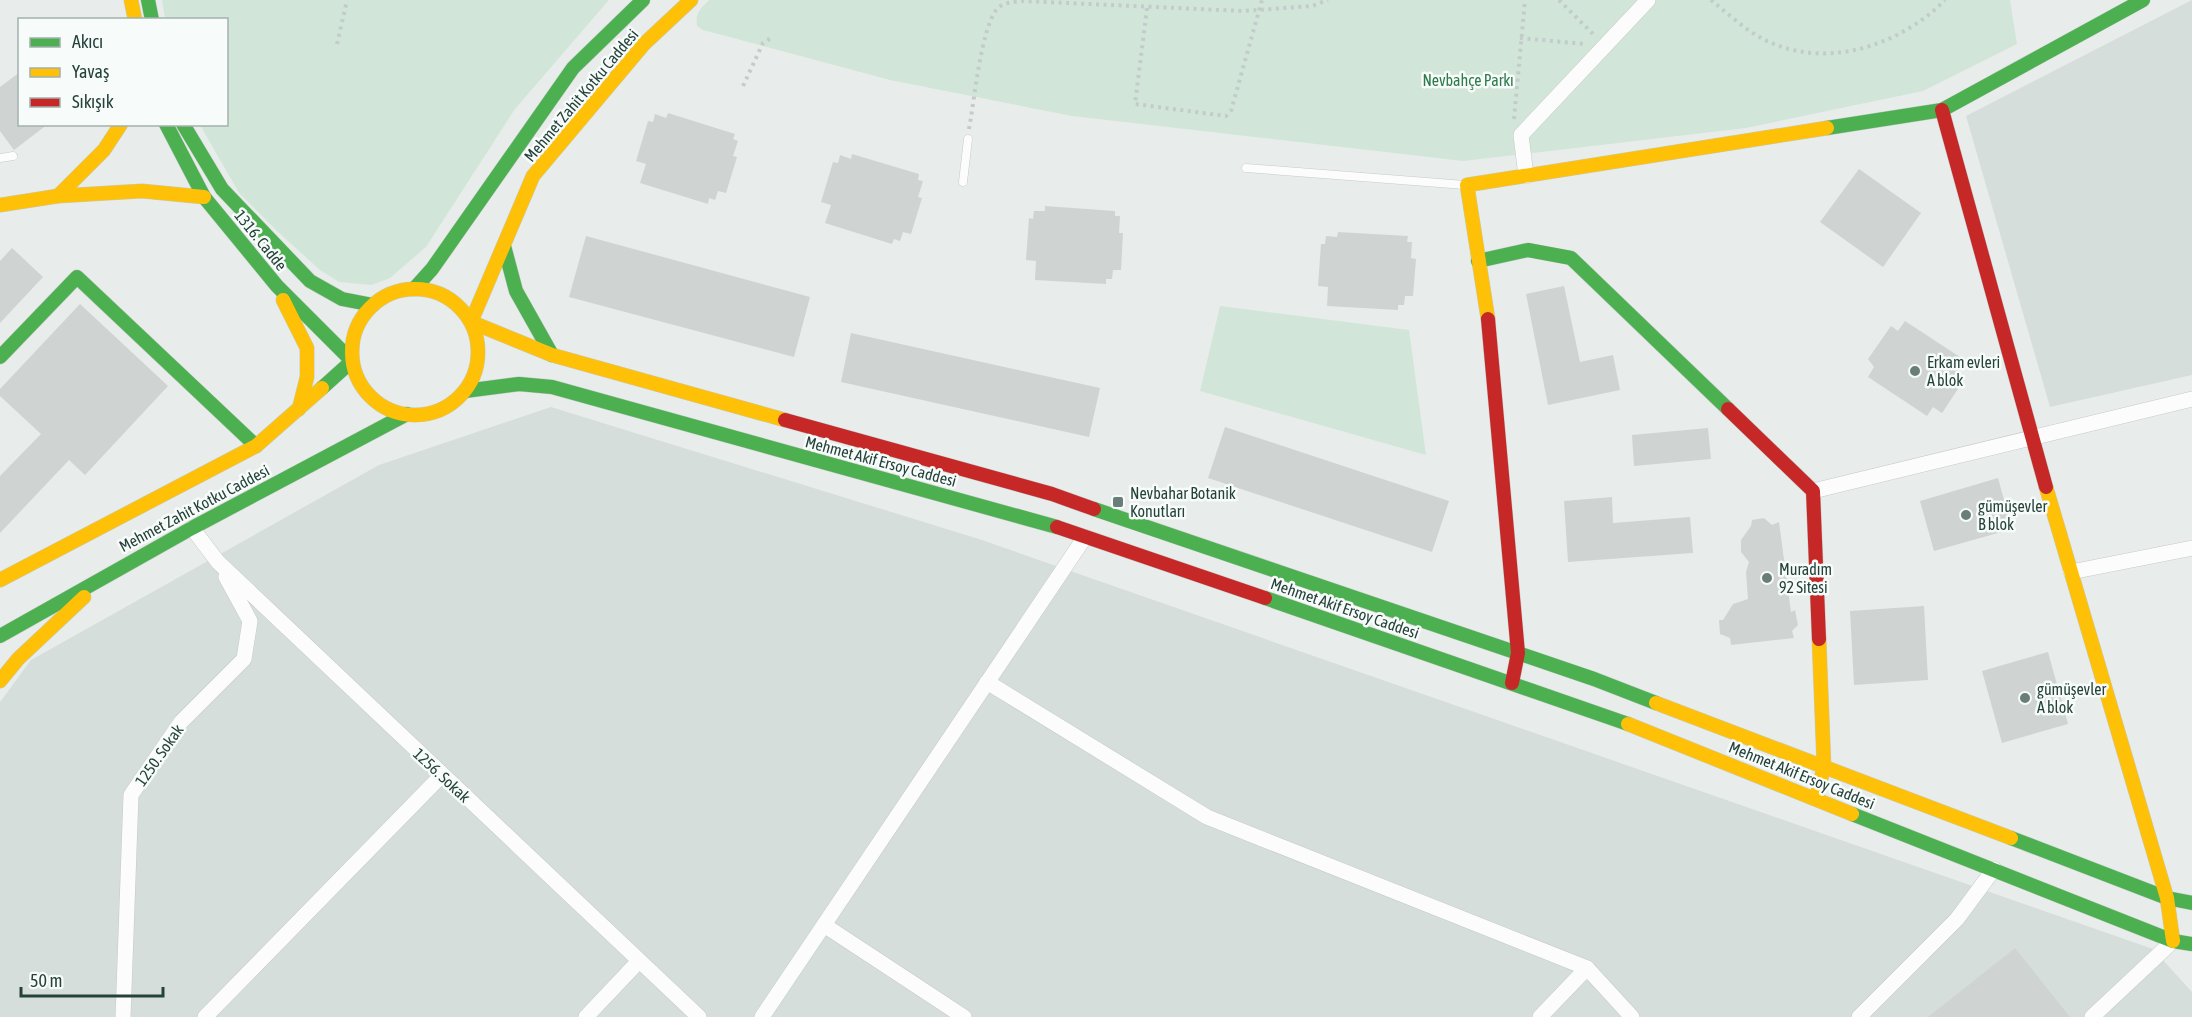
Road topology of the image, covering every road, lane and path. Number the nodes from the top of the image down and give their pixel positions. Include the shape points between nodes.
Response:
1 (130, 0) edge
2 (148, 0) edge
3 (347, 0) edge
4 (643, 0) edge
5 (691, 0) edge
6 (1262, 0) edge
7 (1328, 0) edge
8 (1525, 0) edge
9 (1559, 0) edge
10 (1648, 0) edge
11 (1711, 0) edge
12 (1945, 0) edge
13 (2143, 0) edge
14 (1147, 8) junction
15 (1259, 10) junction
16 (134, 18) edge
17 (152, 18) edge
18 (771, 38) dead end
19 (1520, 38) junction
20 (337, 44) dead end
21 (1605, 46) junction
22 (744, 86) dead end
23 (1942, 110) junction
24 (120, 126) edge
25 (167, 126) edge
26 (184, 126) edge
27 (1521, 135) junction
28 (968, 139) joint
29 (13, 156) dead end
30 (0, 158) edge
31 (1246, 168) dead end
32 (1526, 176) junction
33 (963, 182) dead end
34 (1467, 185) junction
35 (58, 196) junction
36 (204, 197) junction
37 (0, 205) edge
38 (504, 246) junction
39 (1478, 261) junction
40 (277, 286) junction
41 (414, 289) junction
42 (372, 305) junction
43 (471, 322) junction
44 (552, 355) junction
45 (0, 357) edge
46 (352, 361) junction
47 (465, 391) junction
48 (2192, 399) edge
49 (299, 409) junction
50 (407, 414) junction
51 (2032, 438) junction
52 (256, 446) junction
53 (1813, 492) junction
54 (192, 528) junction
55 (1085, 537) junction
56 (2192, 548) edge
57 (218, 562) junction
58 (2072, 572) junction
59 (107, 574) junction
60 (0, 579) edge
61 (0, 636) edge
62 (1518, 653) junction
63 (0, 681) edge
64 (987, 682) junction
65 (1512, 682) junction
66 (1824, 766) junction
67 (442, 774) junction
68 (1816, 798) junction
69 (1994, 869) junction
70 (2167, 898) junction
71 (2192, 903) edge
72 (824, 925) junction
73 (2174, 941) junction
74 (2191, 947) edge
75 (639, 961) junction
76 (1587, 968) junction
77 (123, 1017) edge
78 (205, 1017) edge
79 (586, 1017) edge
80 (699, 1017) edge
81 (762, 1017) edge
82 (964, 1017) edge
83 (1540, 1017) edge
84 (1632, 1017) edge
85 (1859, 1017) edge
86 (2092, 1017) edge

1 - 16 main road
2 - 17 main road
3 - 20 path
4 - 41 main road, Mehmet Zahit Kotku Caddesi via 573,68
5 - 38 main road, Mehmet Zahit Kotku Caddesi via 644,44 533,176
6 - 15 path
7 - 15 path via 1312,6
8 - 19 path
9 - 21 path
10 - 21 street
11 - 12 path via 1763,39 1824,54 1863,49 1890,40 1923,22
13 - 23 main road
14 - 15 path
14 - 15 path via 1135,104 1226,116 1231,111
14 - 28 path via 1023,1 997,8 981,57
18 - 22 path via 763,43
19 - 21 path
19 - 27 path via 1514,122
21 - 27 street
23 - 32 main road
23 - 51 main road
24 - 35 main road via 104,150
25 - 36 main road, 1316. Cadde
26 - 42 main road, 1316. Cadde via 222,189 310,282 342,300
27 - 32 street
28 - 33 lane
29 - 30 lane
31 - 34 lane
32 - 34 main road
34 - 39 main road
35 - 36 main road via 142,191
35 - 37 main road
36 - 40 main road, 1316. Cadde
38 - 43 main road, Mehmet Zahit Kotku Caddesi
38 - 44 main road via 516,291
39 - 53 main road via 1528,250 1571,258
39 - 62 main road via 1487,312
40 - 46 main road, 1316. Cadde
40 - 49 main road via 307,348 307,376
41 - 42 main road via 399,291
41 - 43 main road via 447,297
42 - 46 main road via 355,330
43 - 44 main road, Mehmet Akif Ersoy Caddesi
43 - 47 main road via 478,357
44 - 62 main road, Mehmet Akif Ersoy Caddesi via 1052,494
45 - 52 main road via 77,277
46 - 49 main road, Mehmet Zahit Kotku Caddesi
46 - 50 main road via 370,397 393,411
47 - 50 main road via 439,410
47 - 55 main road, Mehmet Akif Ersoy Caddesi via 519,384 552,387 1043,522
48 - 51 street
49 - 52 main road, Mehmet Zahit Kotku Caddesi
50 - 54 main road, Mehmet Zahit Kotku Caddesi
51 - 53 street
51 - 58 main road
52 - 60 main road, Mehmet Zahit Kotku Caddesi
53 - 66 main road
54 - 57 street, 1256. Sokak
54 - 59 main road, Mehmet Zahit Kotku Caddesi
55 - 64 street
55 - 65 main road, Mehmet Akif Ersoy Caddesi
56 - 58 street
57 - 67 street, 1256. Sokak
57 - 77 street, 1250. Sokak via 250,621 244,659 181,722 131,795
58 - 70 main road
59 - 61 main road, Mehmet Zahit Kotku Caddesi
59 - 63 main road
62 - 65 main road
62 - 66 main road, Mehmet Akif Ersoy Caddesi
64 - 72 street
64 - 76 street via 1207,817
65 - 68 main road, Mehmet Akif Ersoy Caddesi
66 - 68 main road
66 - 70 main road, Mehmet Akif Ersoy Caddesi
67 - 75 street, 1256. Sokak
67 - 78 street
68 - 69 main road, Mehmet Akif Ersoy Caddesi
69 - 73 main road, Mehmet Akif Ersoy Caddesi
69 - 85 street via 1957,919
70 - 71 main road, Mehmet Akif Ersoy Caddesi
70 - 73 main road
72 - 81 street
72 - 82 street
73 - 74 main road, Mehmet Akif Ersoy Caddesi
73 - 86 street
75 - 79 street
75 - 80 street, 1256. Sokak
76 - 83 street
76 - 84 street

